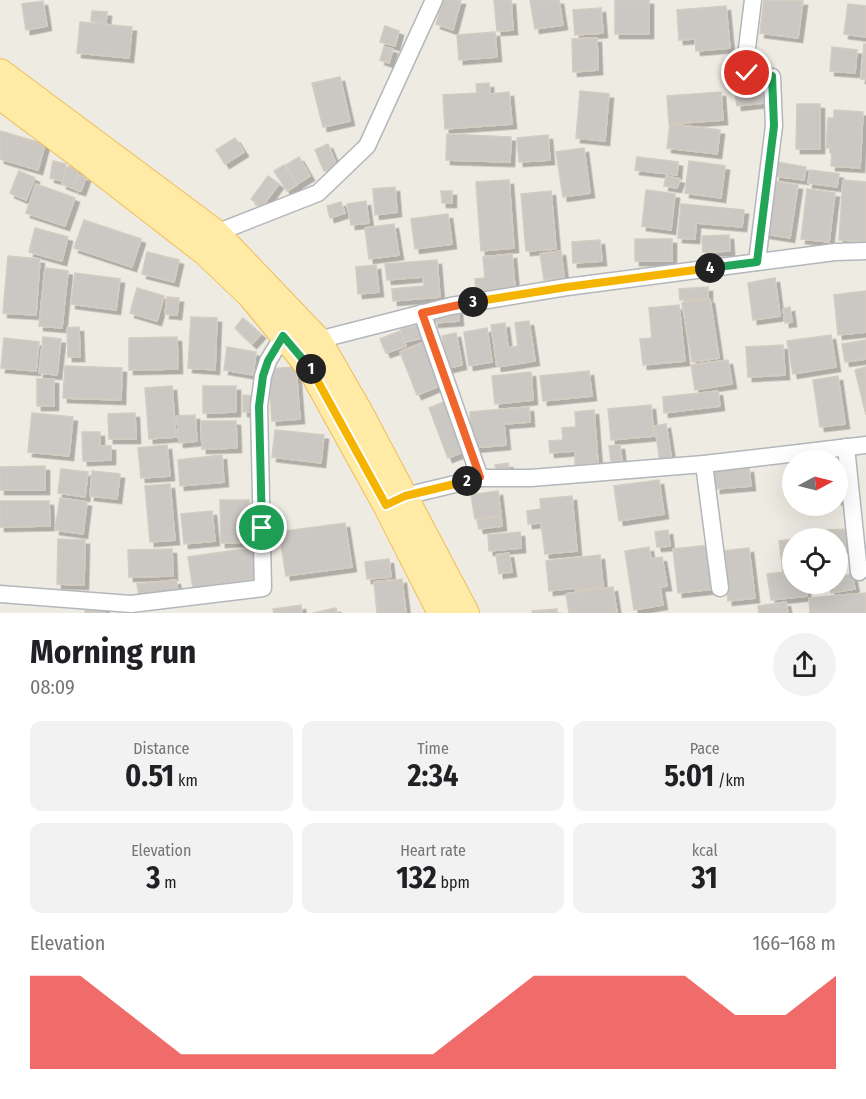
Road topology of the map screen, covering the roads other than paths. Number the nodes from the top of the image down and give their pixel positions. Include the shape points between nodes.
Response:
1 (434, 0) edge
2 (753, 0) edge
3 (0, 72) edge
4 (0, 96) edge
5 (216, 233) junction
6 (866, 251) edge
7 (757, 262) junction
8 (422, 313) junction
9 (283, 336) junction
10 (318, 340) junction
11 (866, 445) edge
12 (846, 447) junction
13 (704, 464) junction
14 (480, 477) junction
15 (395, 501) junction
16 (859, 573) dead end
17 (720, 588) dead end
18 (0, 594) edge
19 (441, 613) edge
20 (466, 613) edge

1 - 5 street via 367,146 318,193
2 - 7 street via 745,64 747,73 772,76 774,126
3 - 5 main road
4 - 9 main road via 206,253 251,296
5 - 10 main road
6 - 7 street
7 - 8 street via 567,287
8 - 10 street
8 - 14 street
9 - 15 main road via 311,369
9 - 18 street via 268,361 259,406 263,588 131,604
10 - 15 main road via 359,411
11 - 12 street
12 - 13 street
12 - 16 street
13 - 14 street via 531,478
13 - 17 street
14 - 15 street
15 - 19 main road
15 - 20 main road

